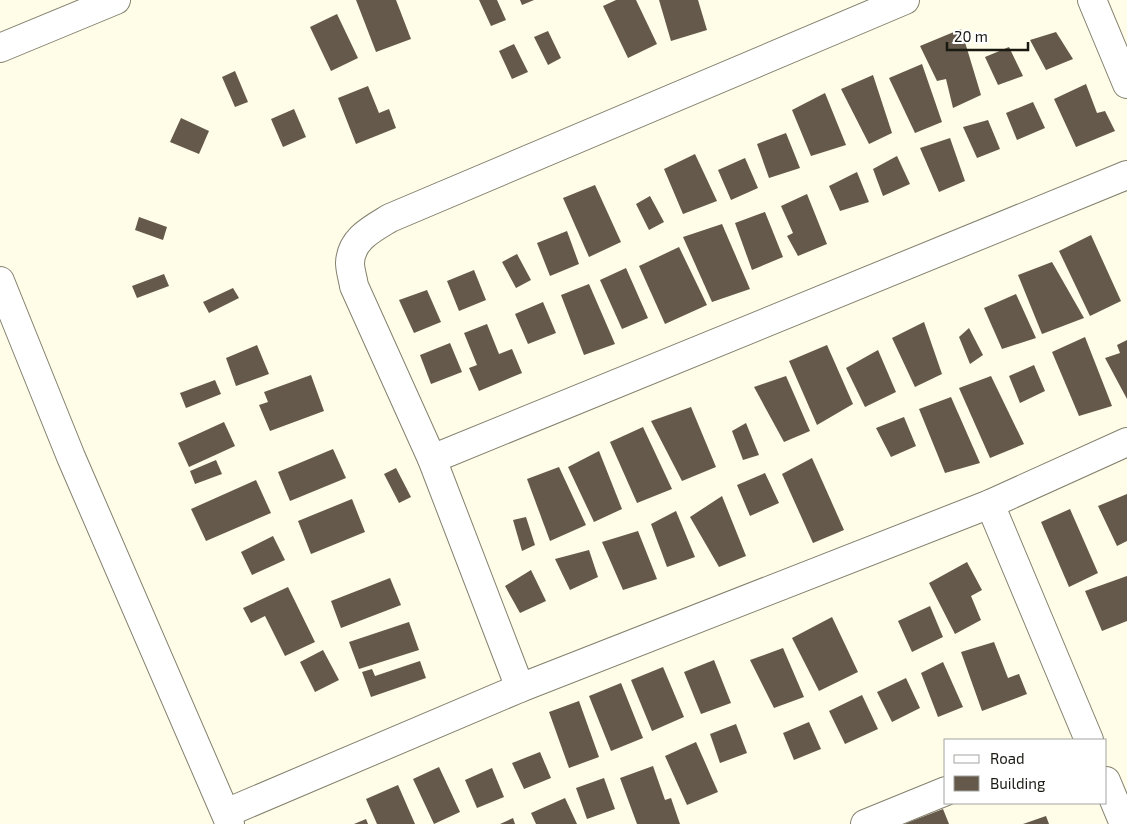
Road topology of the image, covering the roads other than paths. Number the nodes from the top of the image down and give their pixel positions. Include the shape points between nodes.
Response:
1 (116, 0) edge
2 (905, 0) edge
3 (1092, 0) edge
4 (0, 48) edge
5 (1127, 84) edge
6 (1127, 175) edge
7 (0, 281) edge
8 (1127, 442) edge
9 (432, 459) junction
10 (990, 504) junction
11 (520, 688) junction
12 (1082, 738) edge
13 (1107, 783) edge
14 (944, 792) edge
15 (228, 819) edge
16 (865, 824) edge
17 (1124, 824) edge

1 - 4 street
2 - 9 street via 390,218 365,233 352,249 350,264 354,286
3 - 5 street
6 - 9 street
7 - 15 street via 71,457
8 - 10 street
9 - 11 street
10 - 11 street
10 - 12 street
11 - 15 street
13 - 17 street
14 - 16 street

